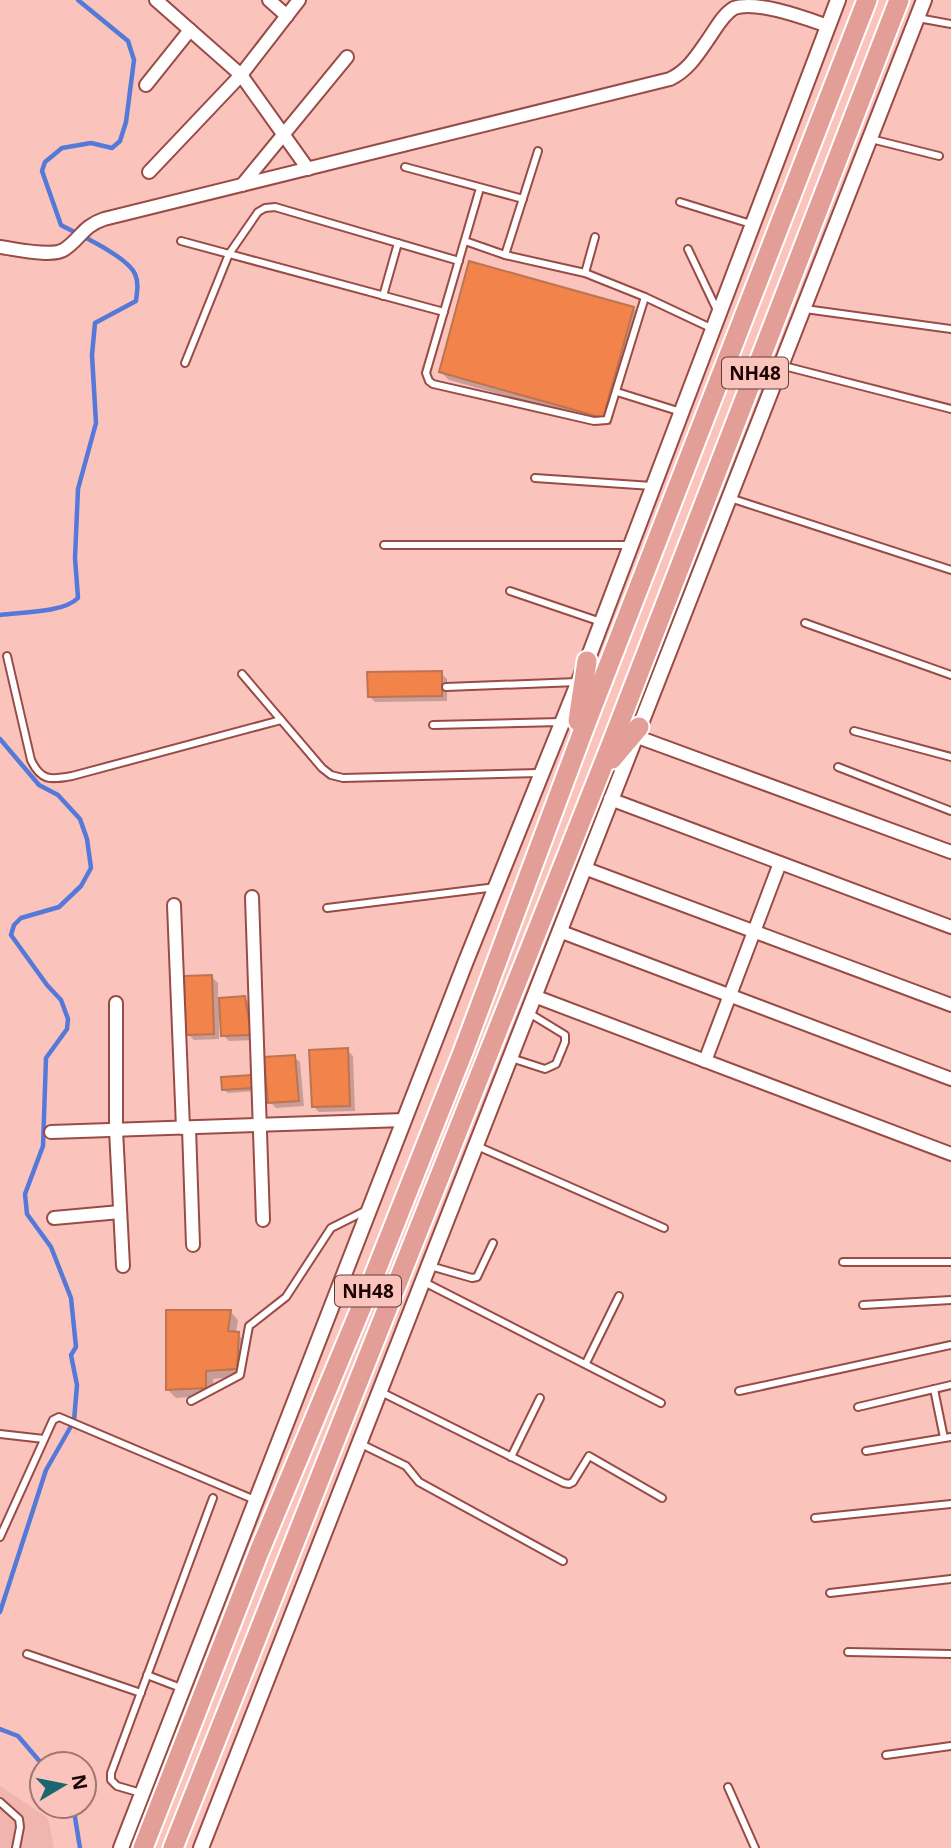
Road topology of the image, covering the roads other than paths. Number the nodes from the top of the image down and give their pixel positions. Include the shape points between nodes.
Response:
1 (156, 0) edge
2 (270, 0) edge
3 (299, 0) edge
4 (838, 0) edge
5 (867, 0) edge
6 (899, 0) edge
7 (924, 0) edge
8 (287, 16) junction
9 (917, 18) junction
10 (951, 24) edge
11 (828, 26) junction
12 (190, 30) junction
13 (347, 57) dead end
14 (241, 75) junction
15 (146, 85) dead end
16 (284, 135) junction
17 (870, 138) junction
18 (538, 151) dead end
19 (939, 156) dead end
20 (405, 167) dead end
21 (308, 169) junction
22 (149, 172) dead end
23 (242, 185) junction
24 (480, 188) junction
25 (523, 199) junction
26 (680, 202) dead end
27 (752, 224) junction
28 (595, 237) dead end
29 (181, 241) dead end
30 (465, 241) junction
31 (398, 243) junction
32 (0, 247) edge
33 (688, 249) dead end
34 (229, 254) junction
35 (505, 255) junction
36 (459, 261) junction
37 (585, 273) junction
38 (383, 296) junction
39 (646, 296) junction
40 (803, 309) junction
41 (444, 312) junction
42 (718, 314) junction
43 (713, 329) junction
44 (951, 329) edge
45 (185, 363) dead end
46 (780, 365) junction
47 (617, 392) junction
48 (951, 409) edge
49 (681, 412) junction
50 (535, 478) dead end
51 (653, 486) junction
52 (729, 497) junction
53 (384, 545) dead end
54 (631, 545) junction
55 (951, 570) edge
56 (509, 591) dead end
57 (601, 622) junction
58 (805, 623) dead end
59 (7, 656) dead end
60 (587, 662) junction
61 (242, 674) dead end
62 (951, 675) edge
63 (578, 682) junction
64 (446, 687) dead end
65 (281, 720) junction
66 (562, 722) junction
67 (433, 725) dead end
68 (853, 731) dead end
69 (637, 732) junction
70 (573, 756) junction
71 (951, 757) edge
72 (838, 767) dead end
73 (541, 773) junction
74 (600, 773) junction
75 (610, 799) junction
76 (951, 811) edge
77 (951, 852) edge
78 (780, 863) junction
79 (584, 868) junction
80 (496, 887) junction
81 (252, 897) dead end
82 (174, 905) dead end
83 (327, 908) dead end
84 (951, 927) edge
85 (559, 931) junction
86 (754, 932) junction
87 (730, 995) junction
88 (534, 996) junction
89 (116, 1003) dead end
90 (951, 1005) edge
91 (529, 1013) junction
92 (511, 1058) junction
93 (705, 1061) junction
94 (951, 1079) edge
95 (404, 1120) junction
96 (261, 1125) junction
97 (186, 1128) junction
98 (116, 1130) junction
99 (51, 1132) dead end
100 (476, 1145) junction
101 (951, 1154) edge
102 (370, 1209) junction
103 (120, 1212) junction
104 (54, 1218) dead end
105 (263, 1220) dead end
106 (664, 1228) dead end
107 (493, 1243) dead end
108 (193, 1245) dead end
109 (844, 1262) dead end
110 (951, 1262) edge
111 (428, 1265) junction
112 (123, 1266) dead end
113 (422, 1281) junction
114 (619, 1296) dead end
115 (951, 1300) edge
116 (863, 1305) dead end
117 (951, 1345) edge
118 (586, 1363) junction
119 (951, 1385) edge
120 (934, 1389) junction
121 (739, 1391) dead end
122 (379, 1392) junction
123 (541, 1398) dead end
124 (191, 1401) dead end
125 (661, 1403) dead end
126 (858, 1407) dead end
127 (0, 1434) edge
128 (948, 1438) edge
129 (44, 1439) junction
130 (359, 1443) junction
131 (866, 1451) dead end
132 (511, 1457) junction
133 (213, 1498) dead end
134 (662, 1498) dead end
135 (257, 1501) junction
136 (951, 1504) edge
137 (815, 1518) dead end
138 (0, 1537) edge
139 (563, 1561) dead end
140 (951, 1579) edge
141 (830, 1593) dead end
142 (848, 1652) dead end
143 (27, 1654) dead end
144 (951, 1654) edge
145 (148, 1675) junction
146 (184, 1689) junction
147 (141, 1693) junction
148 (951, 1746) edge
149 (886, 1755) dead end
150 (728, 1787) dead end
151 (143, 1794) junction
152 (0, 1802) edge
153 (16, 1848) edge
154 (121, 1848) edge
155 (143, 1848) edge
156 (173, 1848) edge
157 (201, 1848) edge
158 (755, 1848) edge

1 - 12 street
2 - 8 street
3 - 8 street
4 - 11 street
5 - 70 highway, NH48
6 - 74 highway, NH48
7 - 9 street
8 - 14 street
9 - 10 lane
9 - 17 street
11 - 21 street via 766,4 735,7 695,60 670,79
11 - 27 street
12 - 14 street
12 - 15 street
13 - 16 street
14 - 16 street
14 - 22 street
16 - 21 street
16 - 23 street
17 - 19 lane
17 - 40 street
18 - 25 lane
20 - 24 lane
21 - 23 street
23 - 32 street via 104,219 55,253
24 - 25 lane
24 - 30 lane
25 - 35 lane
26 - 27 lane
27 - 42 street
28 - 37 lane
29 - 34 lane
30 - 35 lane
30 - 36 lane
31 - 34 lane via 275,207 258,212
31 - 36 lane
31 - 38 lane
33 - 42 lane
34 - 38 lane
34 - 45 lane
35 - 37 lane
36 - 41 lane
37 - 39 lane
38 - 41 lane
39 - 43 lane
39 - 47 lane
40 - 44 lane
40 - 46 street
41 - 47 lane via 426,373 433,384 601,422 610,416
42 - 43 street
43 - 49 street
46 - 48 lane
46 - 52 street
47 - 49 lane
49 - 51 street
50 - 51 lane
51 - 54 street
52 - 55 lane
52 - 69 street
53 - 54 lane
54 - 57 street
56 - 57 lane
57 - 60 street
58 - 62 lane
59 - 65 lane via 31,760 46,778 72,776
60 - 63 street
60 - 70 highway
61 - 65 lane
63 - 64 lane
63 - 66 street
65 - 73 lane via 322,768 343,778
66 - 67 lane
66 - 73 street
68 - 71 lane
69 - 74 highway
69 - 75 street
69 - 77 street
70 - 155 highway, NH48 via 463,1052
72 - 76 lane
73 - 80 street
74 - 156 highway, NH48
75 - 78 street
75 - 79 street
78 - 84 street
78 - 86 street
79 - 85 street
79 - 86 street
80 - 83 lane
80 - 95 street
81 - 96 street
82 - 97 street
85 - 87 street
85 - 88 street
86 - 87 street
86 - 90 street
87 - 93 street
87 - 94 street
88 - 91 street
88 - 93 street
89 - 98 street
91 - 92 street
91 - 92 lane via 565,1035 565,1042 556,1064 545,1069
92 - 100 street
93 - 101 street
95 - 96 street
95 - 102 street
96 - 97 street
96 - 105 street
97 - 98 street
97 - 108 street
98 - 99 street
98 - 103 street
100 - 106 lane
100 - 111 street
102 - 124 lane via 331,1228 286,1297 249,1326 240,1375
102 - 135 street
103 - 104 street
103 - 112 street
107 - 111 lane via 477,1277
109 - 110 lane
111 - 113 street
113 - 118 lane
113 - 122 street
114 - 118 lane
115 - 116 lane
117 - 121 lane
118 - 125 lane
119 - 120 lane
120 - 126 lane
120 - 128 lane
122 - 130 street
122 - 132 lane
123 - 132 lane
127 - 129 lane
128 - 131 lane
129 - 135 lane via 53,1420 63,1418
129 - 138 lane
130 - 139 lane via 406,1466 419,1482
130 - 157 street
132 - 134 lane via 569,1484 589,1455 594,1456
133 - 145 lane
135 - 146 street
136 - 137 lane
140 - 141 lane
142 - 144 lane
143 - 147 lane
145 - 146 lane
145 - 147 lane
146 - 151 street
147 - 151 lane via 111,1780
148 - 149 lane
150 - 158 lane
151 - 154 street
152 - 153 lane via 19,1819

